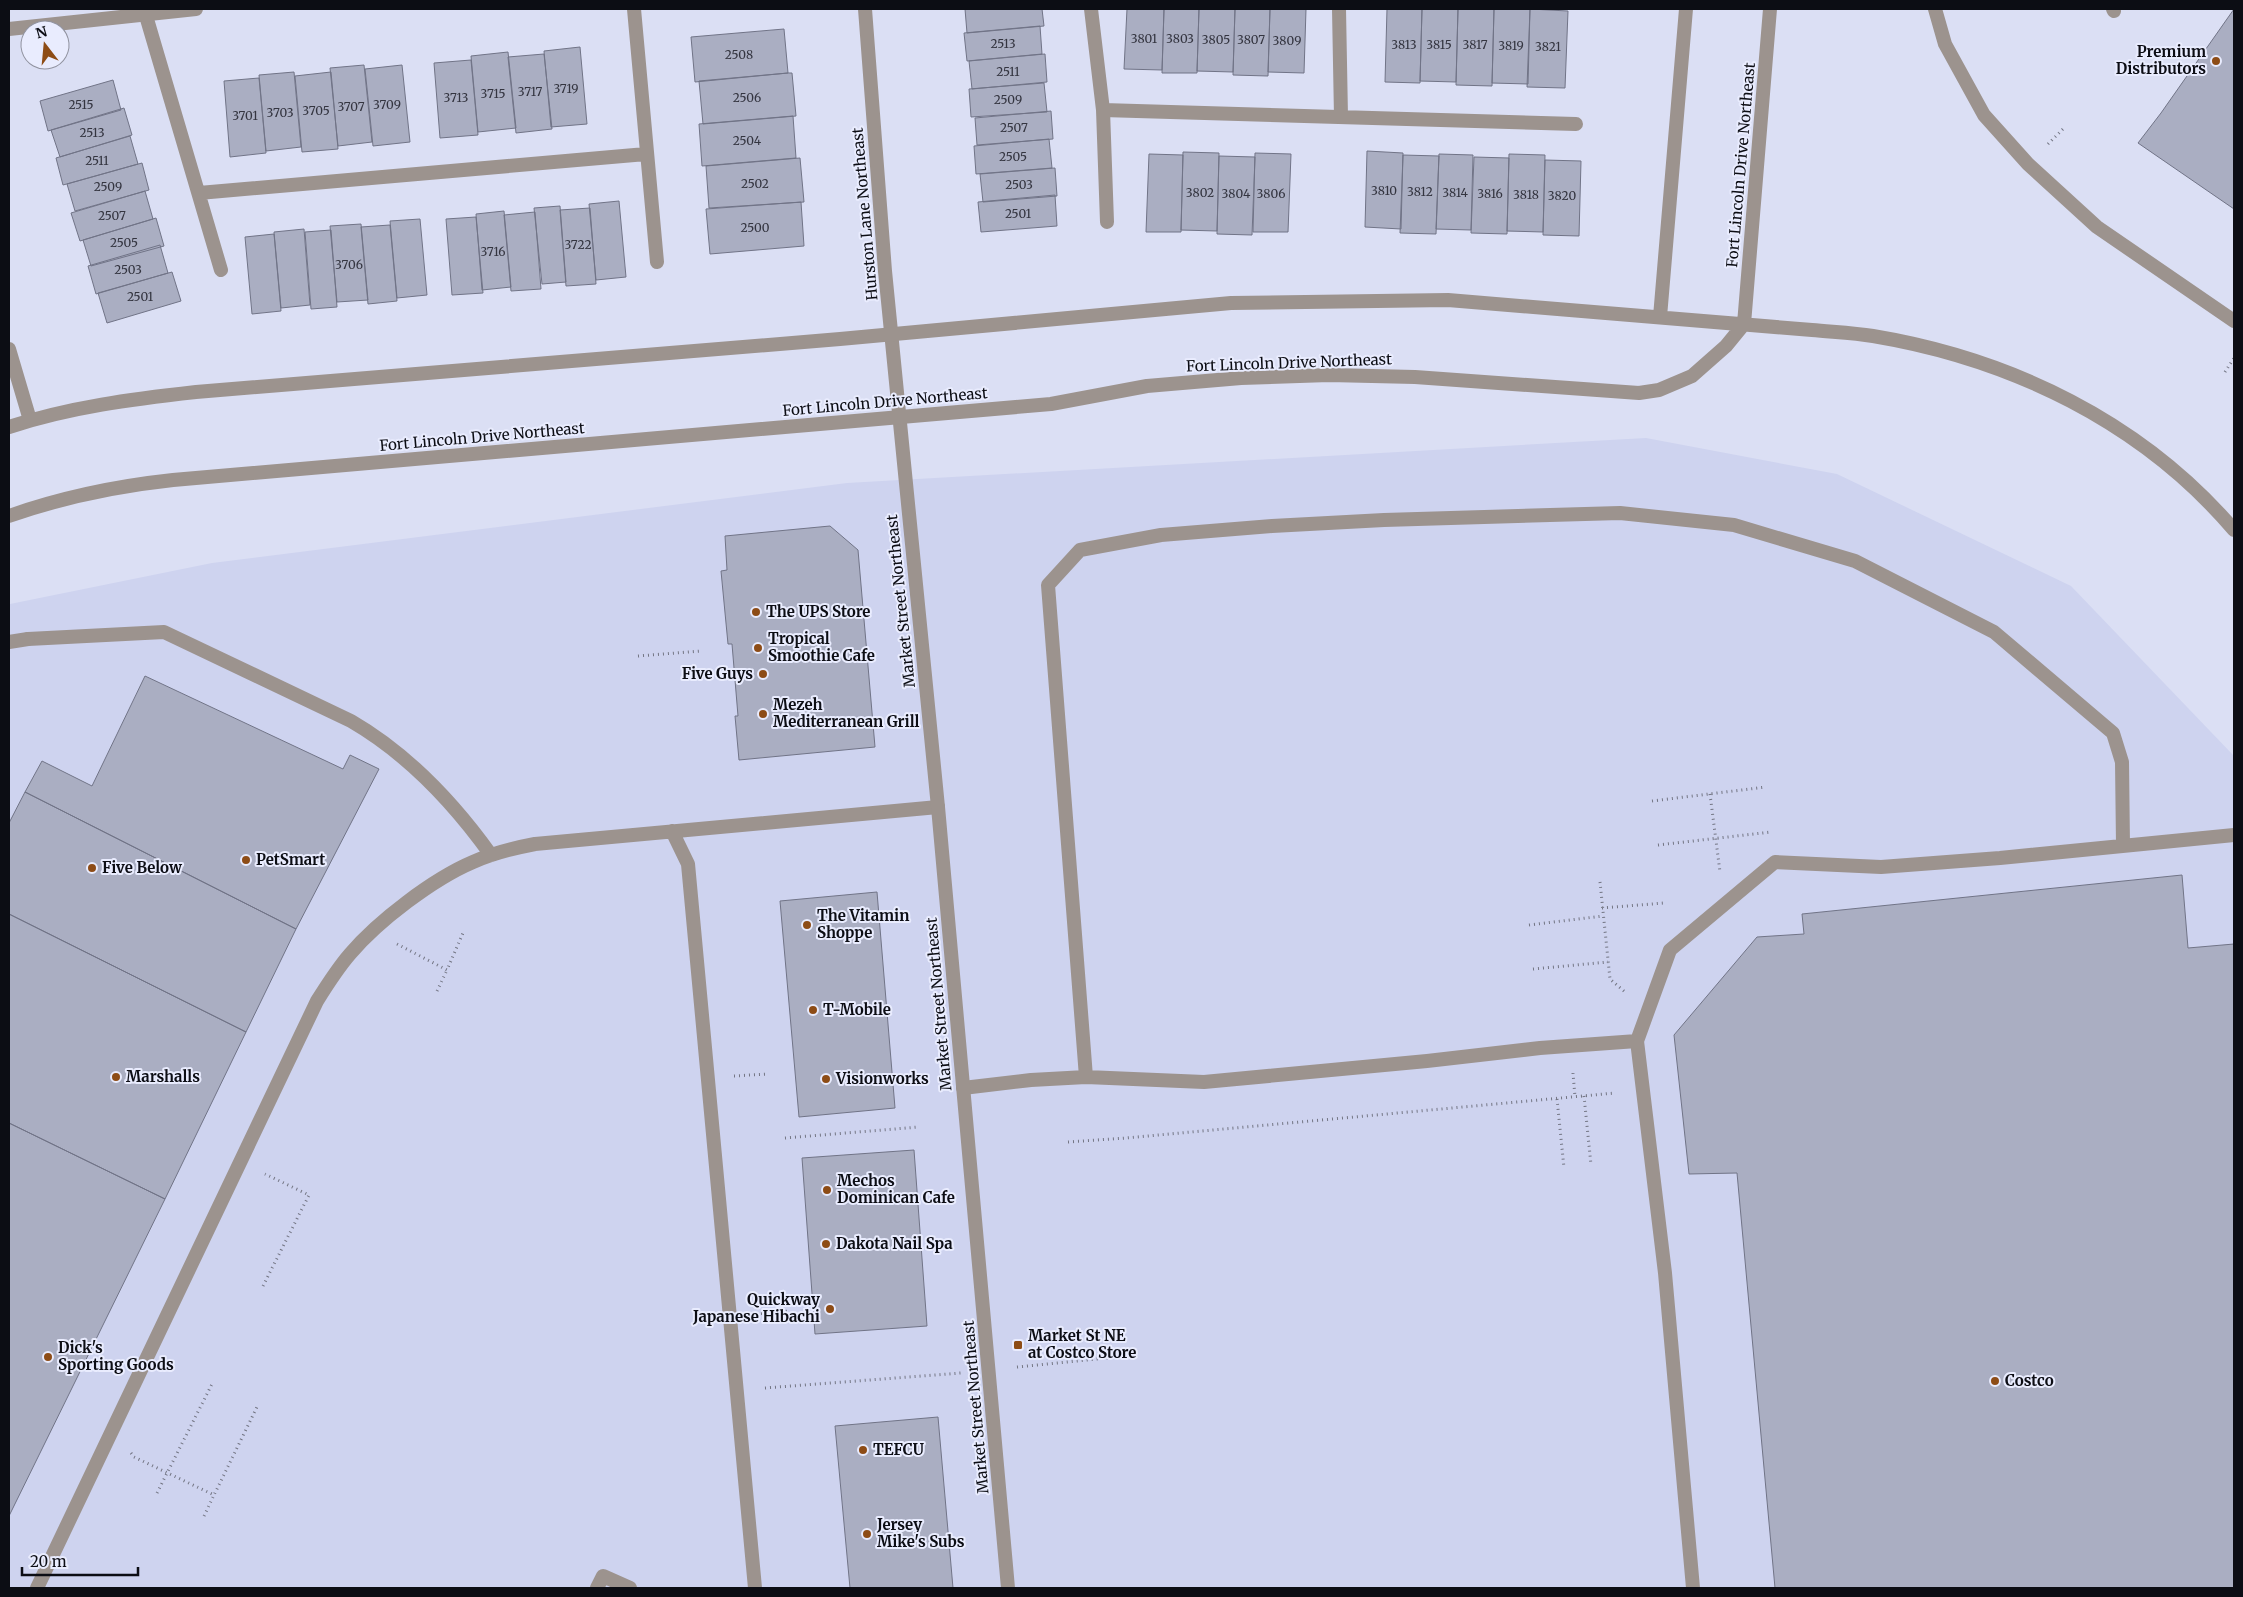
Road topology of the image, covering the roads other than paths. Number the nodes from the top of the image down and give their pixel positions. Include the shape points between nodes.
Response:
1 (196, 9) edge
2 (634, 9) edge
3 (864, 9) edge
4 (1091, 9) edge
5 (1339, 9) edge
6 (1686, 9) edge
7 (1770, 9) edge
8 (1935, 9) edge
9 (145, 11) edge
10 (9, 29) edge
11 (1103, 110) junction
12 (1341, 117) junction
13 (1576, 124) dead end
14 (646, 154) junction
15 (199, 193) junction
16 (1107, 222) dead end
17 (657, 262) dead end
18 (221, 270) dead end
19 (1660, 317) junction
20 (2234, 321) edge
21 (1744, 324) junction
22 (891, 334) junction
23 (9, 349) edge
24 (899, 417) junction
25 (30, 420) junction
26 (9, 427) edge
27 (9, 516) edge
28 (2234, 530) edge
29 (9, 642) edge
30 (938, 807) junction
31 (672, 831) junction
32 (2234, 835) edge
33 (2123, 845) junction
34 (491, 855) junction
35 (1637, 1041) junction
36 (1086, 1076) junction
37 (963, 1088) junction
38 (37, 1588) edge
39 (597, 1588) edge
40 (630, 1588) edge
41 (755, 1588) edge
42 (1008, 1588) edge
43 (1693, 1588) edge

1 - 9 street
2 - 14 street
3 - 22 street, Hurston Lane Northeast
4 - 11 street
5 - 12 street
6 - 19 street
7 - 21 street, Fort Lincoln Drive Northeast
8 - 20 street via 1945,44 1984,115 2028,164 2097,227
9 - 10 street
9 - 15 street
11 - 12 street
11 - 16 street
12 - 13 street
14 - 15 street
14 - 17 street
15 - 18 street
19 - 21 street
19 - 22 street via 1448,300 1308,301 1163,309
21 - 24 street, Fort Lincoln Drive Northeast via 1726,346 1692,376 1658,390 1639,393 1372,374 1285,376 1147,386 1052,404
21 - 28 street via 1872,336 1968,359 2022,378 2107,420 2150,450 2193,487
22 - 24 street, Hurston Lane Northeast
22 - 25 street via 196,392 109,403
23 - 25 street
24 - 27 street, Fort Lincoln Drive Northeast via 127,485 78,495
24 - 30 street, Market Street Northeast
25 - 26 street
29 - 34 street via 164,632 370,732 399,753 442,795 466,820
30 - 31 street
30 - 37 street, Market Street Northeast
31 - 34 street via 535,844
31 - 41 street via 688,864
32 - 33 street
33 - 35 street via 1881,867 1775,862 1670,950
33 - 36 street via 2122,762 2113,733 1994,632 1856,561 1734,525 1620,513 1384,520 1160,535 1080,550 1048,586
34 - 38 street via 453,872 375,929 351,953 317,1001
35 - 36 street via 1204,1082
35 - 43 street via 1665,1273
36 - 37 street
37 - 42 street, Market Street Northeast
39 - 40 street via 603,1576

